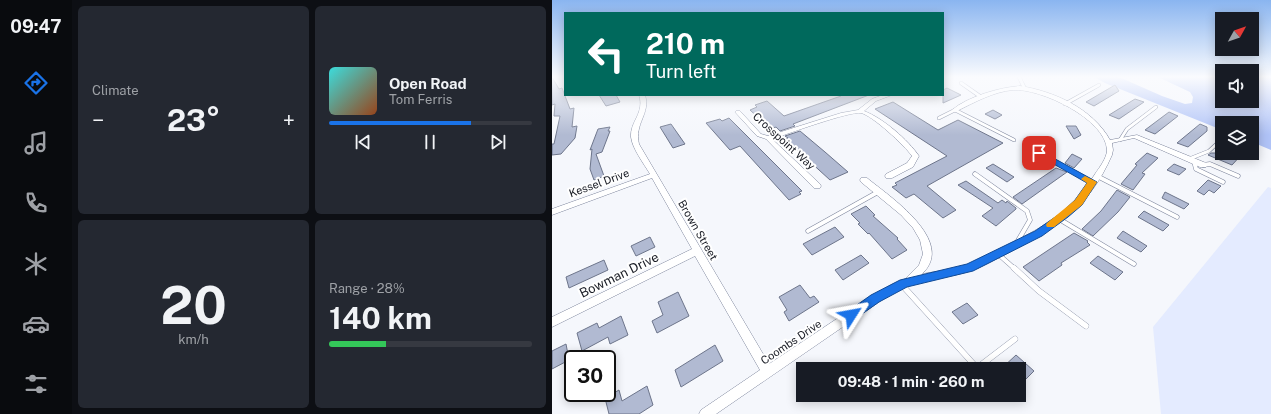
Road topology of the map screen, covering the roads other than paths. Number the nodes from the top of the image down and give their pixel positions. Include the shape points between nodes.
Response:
1 (644, 96) edge
2 (885, 96) edge
3 (1050, 96) edge
4 (1079, 96) edge
5 (981, 97) edge
6 (1065, 104) junction
7 (1156, 107) dead end
8 (955, 110) junction
9 (860, 111) junction
10 (738, 112) dead end
11 (938, 118) dead end
12 (768, 138) junction
13 (1014, 140) dead end
14 (1120, 140) junction
15 (1109, 142) junction
16 (1026, 145) dead end
17 (1215, 145) edge
18 (1192, 160) junction
19 (1203, 165) joint
20 (975, 174) dead end
21 (654, 175) junction
22 (889, 176) dead end
23 (1238, 176) dead end
24 (1095, 179) junction
25 (864, 180) dead end
26 (1223, 182) dead end
27 (817, 186) dead end
28 (878, 192) junction
29 (552, 212) edge
30 (1177, 217) dead end
31 (1059, 219) junction
32 (808, 231) dead end
33 (1015, 246) junction
34 (698, 251) junction
35 (998, 254) junction
36 (1134, 264) dead end
37 (903, 284) junction
38 (552, 322) edge
39 (1086, 326) dead end
40 (1015, 339) dead end
41 (971, 362) edge
42 (986, 362) edge
43 (767, 372) junction
44 (705, 414) edge

1 - 21 street, Brown Street via 644,106 633,132 636,144
2 - 9 street via 874,100
3 - 6 street
4 - 6 lane
5 - 8 street
6 - 15 street via 1084,114
7 - 14 lane via 1127,129
8 - 11 lane
8 - 13 lane
9 - 12 street
9 - 22 street via 882,124 916,156 910,165
10 - 12 street, Crosspoint Way via 759,135
12 - 27 street, Crosspoint Way
14 - 15 street
14 - 18 street via 1135,136
15 - 24 street, Coombs Drive via 1110,154
16 - 24 lane
17 - 18 lane
18 - 19 street
18 - 26 lane via 1196,169
19 - 23 lane via 1210,164
20 - 33 lane via 1027,211 1030,220
21 - 29 street, Kessel Drive
21 - 34 street, Brown Street
24 - 30 lane
24 - 31 street, Coombs Drive via 1079,202
25 - 28 street
28 - 32 lane
28 - 37 street via 919,229 928,246 925,267
31 - 33 street, Coombs Drive
31 - 36 lane
33 - 35 street, Coombs Drive
34 - 38 street, Bowman Drive
34 - 43 street, Brown Street
35 - 37 street, Coombs Drive via 969,268
35 - 39 lane via 1039,291
37 - 41 lane
37 - 43 street, Coombs Drive via 875,299
40 - 42 lane
43 - 44 street, Coombs Drive

